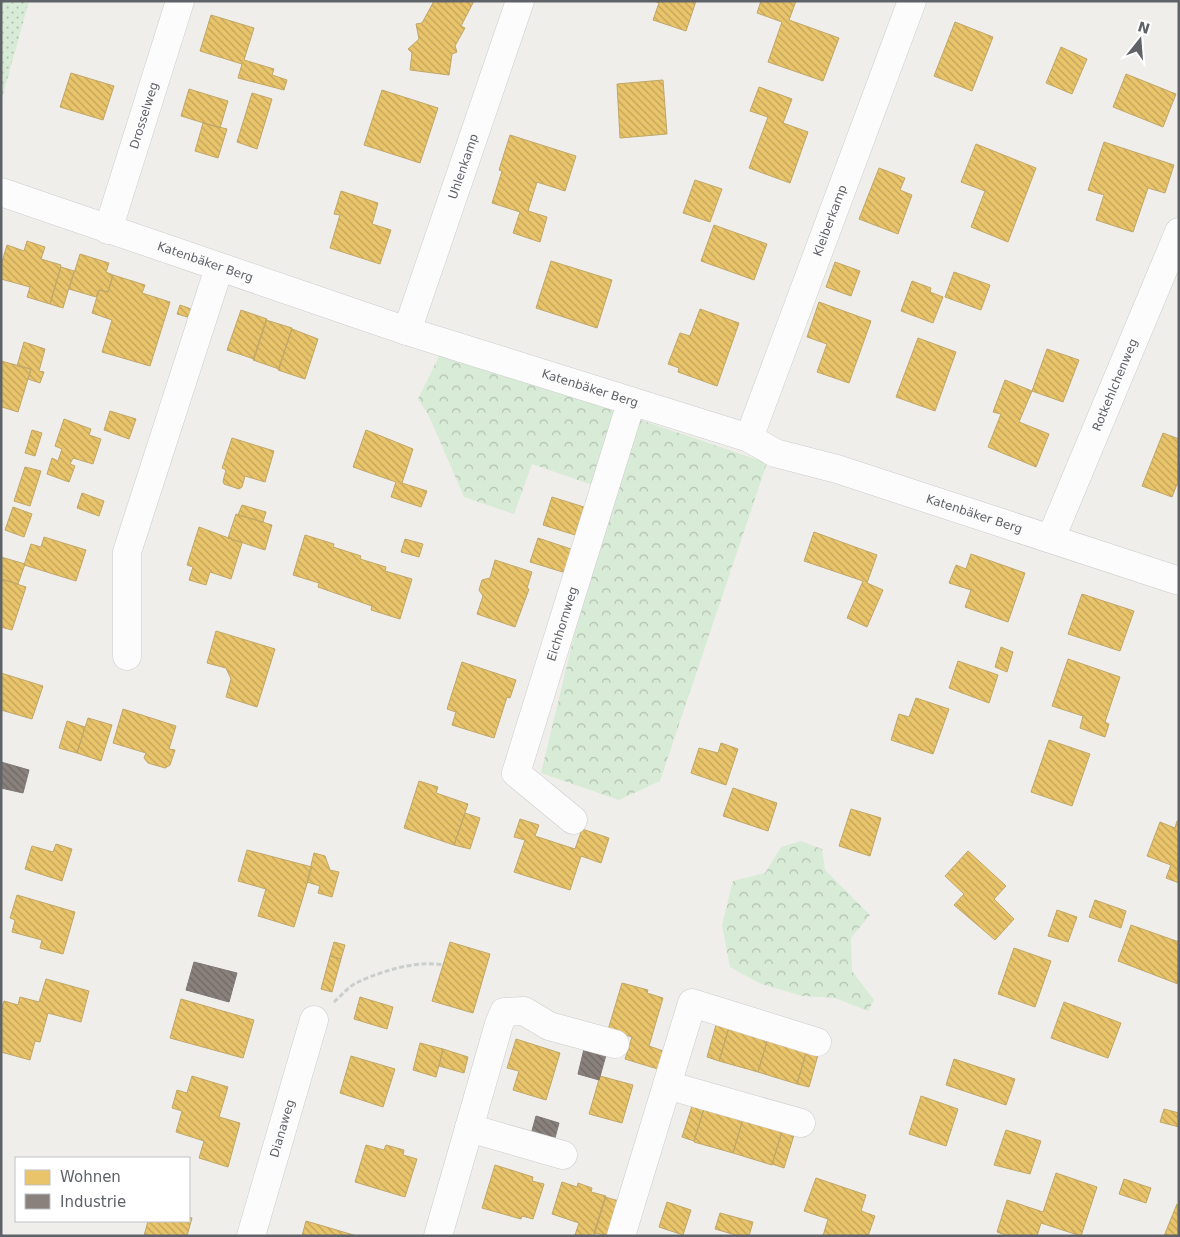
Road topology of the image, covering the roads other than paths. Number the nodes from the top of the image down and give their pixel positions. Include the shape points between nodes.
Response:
1 (180, 1) edge
2 (520, 1) edge
3 (912, 1) edge
4 (1, 192) edge
5 (108, 230) junction
6 (1179, 232) edge
7 (218, 268) junction
8 (407, 331) junction
9 (631, 403) junction
10 (749, 438) junction
11 (1051, 538) junction
12 (1179, 581) edge
13 (127, 656) dead end
14 (573, 820) dead end
15 (314, 1020) road end
16 (817, 1042) dead end
17 (615, 1044) dead end
18 (667, 1085) junction
19 (801, 1123) dead end
20 (469, 1128) junction
21 (563, 1155) dead end
22 (251, 1236) edge
23 (438, 1236) edge
24 (620, 1236) edge

1 - 5 street, Drosselweg
2 - 8 street, Uhlenkamp
3 - 10 street, Kleiberkamp
4 - 5 street, Katenbäker Berg
5 - 7 street, Katenbäker Berg
6 - 11 street, Rotkehlchenweg
7 - 8 street, Katenbäker Berg
7 - 13 street via 127,552
8 - 9 street, Katenbäker Berg
9 - 10 street, Katenbäker Berg
9 - 14 street, Eichhornweg via 516,773
10 - 11 street, Katenbäker Berg via 775,453 837,469
11 - 12 street, Katenbäker Berg
15 - 22 street, Dianaweg
16 - 18 street via 692,1003
17 - 20 street via 549,1026 524,1011 504,1012
18 - 19 street
18 - 24 street
20 - 21 street
20 - 23 street

